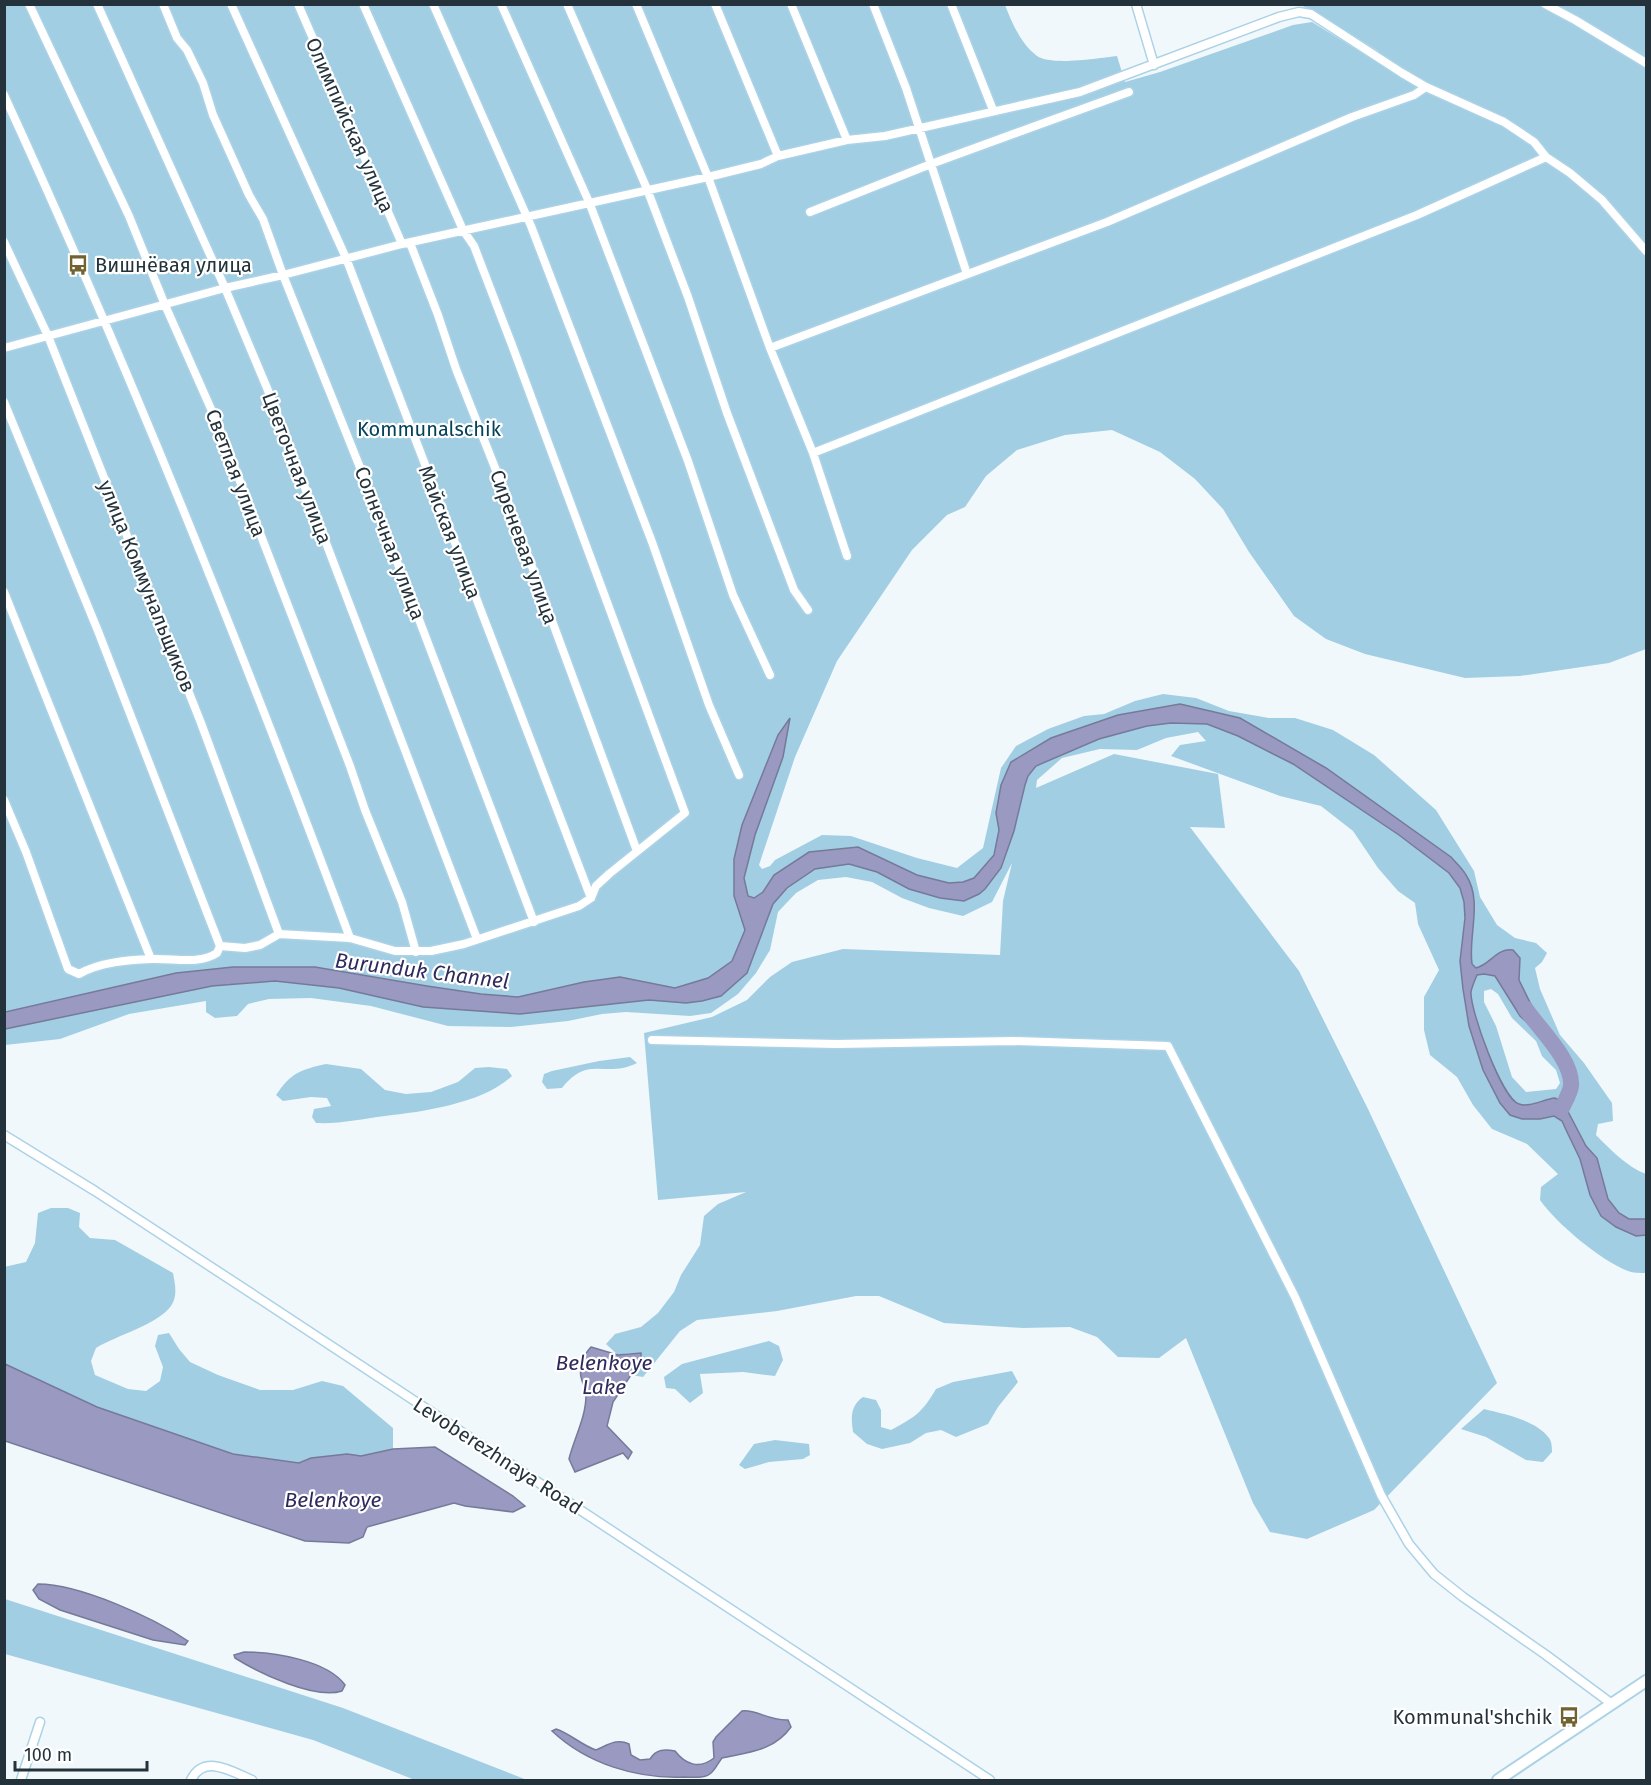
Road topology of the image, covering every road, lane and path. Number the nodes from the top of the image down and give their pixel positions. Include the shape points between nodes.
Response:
1 (29, 4) edge
2 (97, 4) edge
3 (163, 4) edge
4 (231, 4) edge
5 (298, 4) edge
6 (363, 4) edge
7 (433, 4) edge
8 (501, 4) edge
9 (567, 4) edge
10 (636, 4) edge
11 (715, 4) edge
12 (791, 4) edge
13 (873, 4) edge
14 (951, 4) edge
15 (1136, 4) edge
16 (1545, 4) edge
17 (1647, 63) edge
18 (1154, 65) junction
19 (1426, 87) junction
20 (1129, 92) dead end
21 (4, 95) edge
22 (993, 111) junction
23 (918, 127) junction
24 (848, 140) junction
25 (778, 156) junction
26 (1545, 157) junction
27 (931, 164) junction
28 (708, 177) junction
29 (647, 189) junction
30 (589, 202) junction
31 (810, 212) dead end
32 (525, 217) junction
33 (463, 230) junction
34 (4, 242) edge
35 (406, 244) junction
36 (1647, 251) edge
37 (346, 258) junction
38 (967, 274) junction
39 (283, 275) junction
40 (225, 288) junction
41 (165, 305) junction
42 (105, 322) junction
43 (48, 336) junction
44 (4, 348) edge
45 (770, 348) junction
46 (4, 402) edge
47 (813, 453) junction
48 (847, 556) dead end
49 (4, 592) edge
50 (808, 610) dead end
51 (770, 675) dead end
52 (739, 775) dead end
53 (4, 800) edge
54 (637, 851) junction
55 (591, 898) junction
56 (534, 922) junction
57 (279, 934) junction
58 (351, 938) junction
59 (477, 939) junction
60 (220, 946) junction
61 (416, 952) junction
62 (151, 959) junction
63 (652, 1040) dead end
64 (4, 1135) edge
65 (1647, 1681) edge
66 (1612, 1704) junction
67 (40, 1722) dead end
68 (21, 1780) edge
69 (191, 1780) edge
70 (252, 1780) edge
71 (990, 1780) edge
72 (1498, 1780) edge

1 - 41 street, Светлая улица via 129,216
2 - 40 street, Цветочная улица
3 - 39 street, Солнечная улица via 177,38 203,82 213,115 263,219
4 - 37 street, Майская улица
5 - 35 street, Олимпийская улица
6 - 33 street
7 - 32 street
8 - 30 street
9 - 29 street
10 - 28 street
11 - 25 street
12 - 24 street
13 - 23 street
14 - 22 street
15 - 18 street
16 - 17 street
18 - 19 street via 1299,12 1311,14
18 - 22 street via 1080,92
19 - 26 street via 1504,122 1534,142
19 - 38 street via 1107,222
20 - 27 street
21 - 42 street
22 - 23 street
23 - 24 street
23 - 27 street
24 - 25 street
25 - 28 street
26 - 36 street via 1602,200
26 - 47 street via 1417,215
27 - 31 street
27 - 38 street
28 - 29 street
28 - 45 street
29 - 30 street
29 - 50 street via 794,590
30 - 32 street
30 - 51 street via 688,461 733,595
32 - 33 street
32 - 52 street
33 - 35 street
33 - 54 street via 474,246 512,345 686,813
34 - 43 street, улица Коммунальщиков
35 - 37 street
35 - 54 street, Сиреневая улица via 438,315
37 - 39 street
37 - 55 street, Майская улица
38 - 45 street
39 - 40 street
39 - 56 street, Солнечная улица via 386,530
40 - 41 street
40 - 59 street, Цветочная улица via 267,388
41 - 42 street
41 - 61 street, Светлая улица via 219,426 402,902
42 - 43 street
42 - 58 street
43 - 44 street
43 - 57 street, улица Коммунальщиков via 201,723
45 - 47 street
46 - 60 street
47 - 48 street
49 - 62 street
53 - 62 street via 68,969 79,974 93,966
54 - 55 street via 596,886
55 - 56 street
56 - 59 street
57 - 58 street
57 - 60 street via 260,945
58 - 61 street via 384,949
59 - 61 street
60 - 62 street via 217,953 200,960
63 - 66 street via 837,1044 1013,1041 1168,1046 1295,1297 1381,1495 1409,1545 1434,1574 1462,1597
64 - 71 street, Levoberezhnaya Road
65 - 66 street
66 - 72 street
67 - 68 street
69 - 70 street via 208,1766 225,1768

